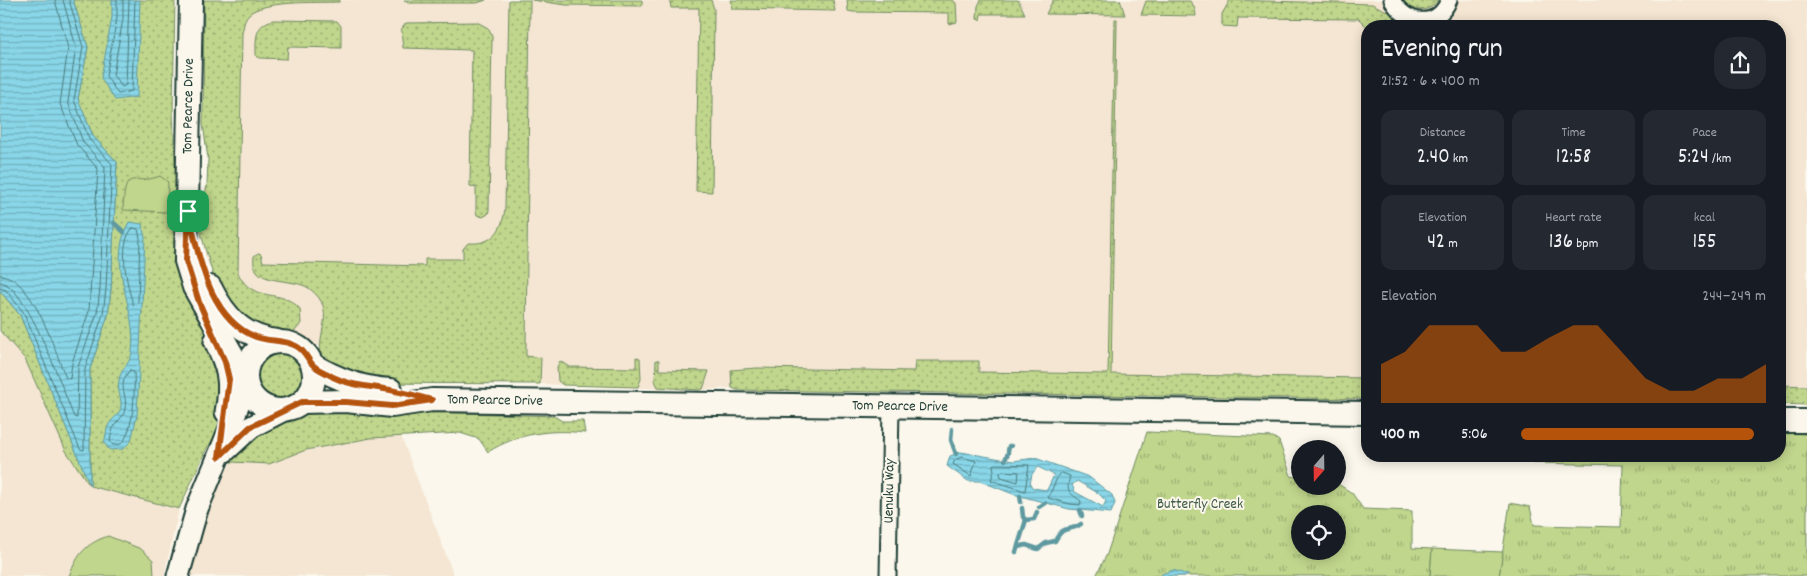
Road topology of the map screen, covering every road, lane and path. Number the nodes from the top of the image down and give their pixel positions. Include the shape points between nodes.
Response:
1 (191, 0) edge
2 (1392, 0) edge
3 (1464, 0) edge
4 (1448, 2) edge
5 (1407, 20) edge
6 (1434, 20) edge
7 (188, 211) junction
8 (194, 287) junction
9 (277, 341) junction
10 (313, 365) junction
11 (246, 380) junction
12 (432, 400) junction
13 (294, 406) junction
14 (891, 407) junction
15 (1361, 413) edge
16 (1786, 421) edge
17 (1807, 421) edge
18 (219, 457) junction
19 (178, 576) edge
20 (888, 576) edge

1 - 7 main road, Tom Pearce Drive
2 - 5 street
3 - 4 street
4 - 6 street
7 - 8 main road, Tom Pearce Drive via 185,252
7 - 9 main road, Tom Pearce Drive via 205,274 223,311 246,332
8 - 11 main road, Tom Pearce Drive
8 - 18 street via 229,379
9 - 10 main road via 298,347
9 - 11 main road via 257,350 246,368
10 - 12 main road, Tom Pearce Drive via 346,383
10 - 13 main road via 312,388
11 - 13 main road via 252,395 264,406 275,410
11 - 18 street
12 - 13 main road, Tom Pearce Drive via 392,406 346,402
12 - 14 main road, Tom Pearce Drive
13 - 18 street via 250,427
14 - 15 main road, Tom Pearce Drive
14 - 20 street, Uenuku Way
16 - 17 main road
18 - 19 street via 197,509

